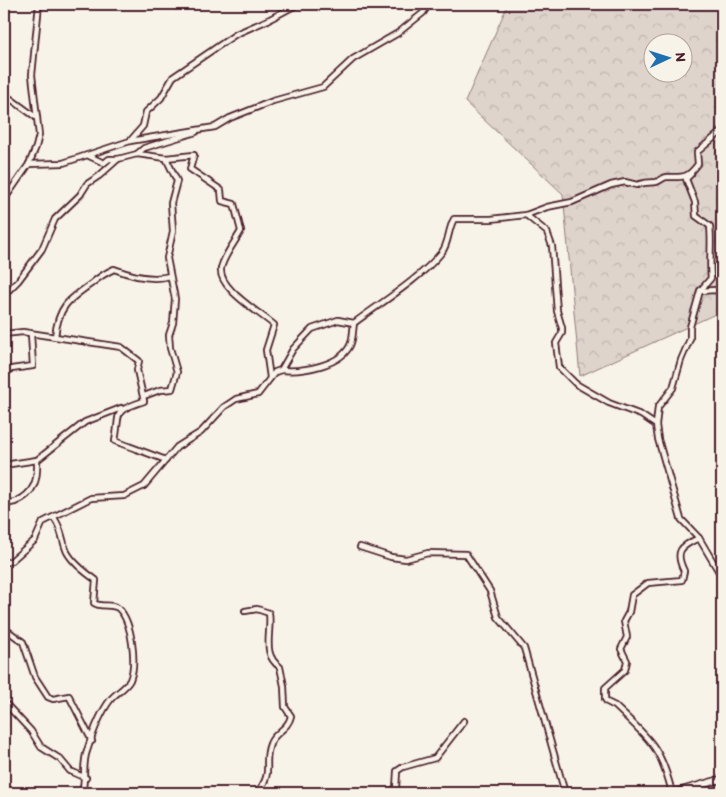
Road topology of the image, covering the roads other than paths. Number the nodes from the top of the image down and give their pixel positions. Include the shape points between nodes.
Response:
1 (39, 4) edge
2 (298, 4) edge
3 (429, 4) edge
4 (4, 94) edge
5 (37, 118) junction
6 (203, 130) junction
7 (722, 131) edge
8 (130, 141) junction
9 (137, 154) junction
10 (89, 156) junction
11 (166, 158) junction
12 (118, 159) junction
13 (104, 163) junction
14 (29, 164) junction
15 (691, 173) junction
16 (102, 174) junction
17 (4, 200) edge
18 (526, 215) junction
19 (170, 276) junction
20 (700, 291) junction
21 (722, 293) edge
22 (4, 295) edge
23 (354, 323) junction
24 (4, 334) edge
25 (32, 334) junction
26 (55, 336) junction
27 (4, 370) edge
28 (281, 370) junction
29 (270, 378) junction
30 (144, 396) junction
31 (123, 408) junction
32 (656, 424) junction
33 (36, 460) junction
34 (166, 460) junction
35 (4, 465) edge
36 (4, 505) edge
37 (54, 518) junction
38 (699, 538) junction
39 (360, 547) dead end
40 (4, 564) edge
41 (722, 577) edge
42 (245, 611) dead end
43 (4, 628) edge
44 (4, 702) edge
45 (464, 721) dead end
46 (92, 741) junction
47 (86, 778) junction
48 (722, 779) edge
49 (82, 793) edge
50 (257, 793) edge
51 (385, 793) edge
52 (565, 793) edge
53 (672, 793) edge

1 - 5 street via 32,75
2 - 8 street via 236,34 173,77 161,98 146,112 143,126
3 - 6 street via 398,33 352,58 322,87 273,101
4 - 5 street
5 - 14 street via 39,135
6 - 8 street
6 - 9 street via 144,148
7 - 15 street via 697,152 698,164
8 - 10 street
9 - 11 street
9 - 12 street
10 - 13 street
10 - 14 street via 63,163
11 - 19 street via 177,182 171,203 173,231 167,258
11 - 29 street via 194,155 190,169 221,190 222,201 234,204 241,231 221,266 221,277 241,302 274,326 266,350
12 - 13 street
12 - 16 street
13 - 16 street
14 - 17 street
15 - 18 street via 637,185 625,182 610,185 572,202
15 - 20 street via 686,179 696,216 710,226 712,246 709,259 711,278
16 - 22 street via 87,184 55,219 42,249
18 - 23 street via 454,219 443,251
18 - 32 street via 547,232 552,246 557,311 562,328 556,343 559,367 576,384 610,404
19 - 26 street via 160,279 132,276 114,268 106,272 69,298 59,316
19 - 30 street via 175,298 169,340 177,372 172,389
20 - 21 street
20 - 32 street via 690,326 690,339 674,388 658,407
23 - 28 street via 338,320 312,329 293,349
23 - 28 street via 351,344 333,360 298,371
24 - 25 street
25 - 26 street
25 - 27 street via 33,366
26 - 30 street via 121,347 139,361 137,370
28 - 29 street
29 - 34 street via 258,394 236,399 224,407 201,432 177,447
30 - 31 street via 144,401
31 - 33 street via 85,422
31 - 34 street via 117,416 115,441
32 - 38 street via 681,519
33 - 35 street
33 - 36 street via 37,480 33,489 16,502
34 - 37 street via 144,486 124,496 91,498
37 - 40 street via 44,522 35,540
37 - 46 street via 67,551 96,580 94,603 115,606 120,610 132,644 129,681 103,710
38 - 41 street
38 - 53 street via 683,545 680,550 684,571 682,580 648,583 632,595 624,621 627,637 621,649 627,661 625,670 605,688 604,693 607,702 652,742 662,758
39 - 52 street via 406,559 428,554 466,554 487,584 498,617 524,648
42 - 50 street via 257,609 269,613 269,651 273,663 280,667 285,707 291,716 269,745 268,777
43 - 46 street via 23,642 35,677 48,697 69,696
44 - 47 street via 42,748 60,759 70,771
45 - 51 street via 435,758 397,771 396,789
46 - 47 street via 86,752
47 - 49 street
48 - 53 street

